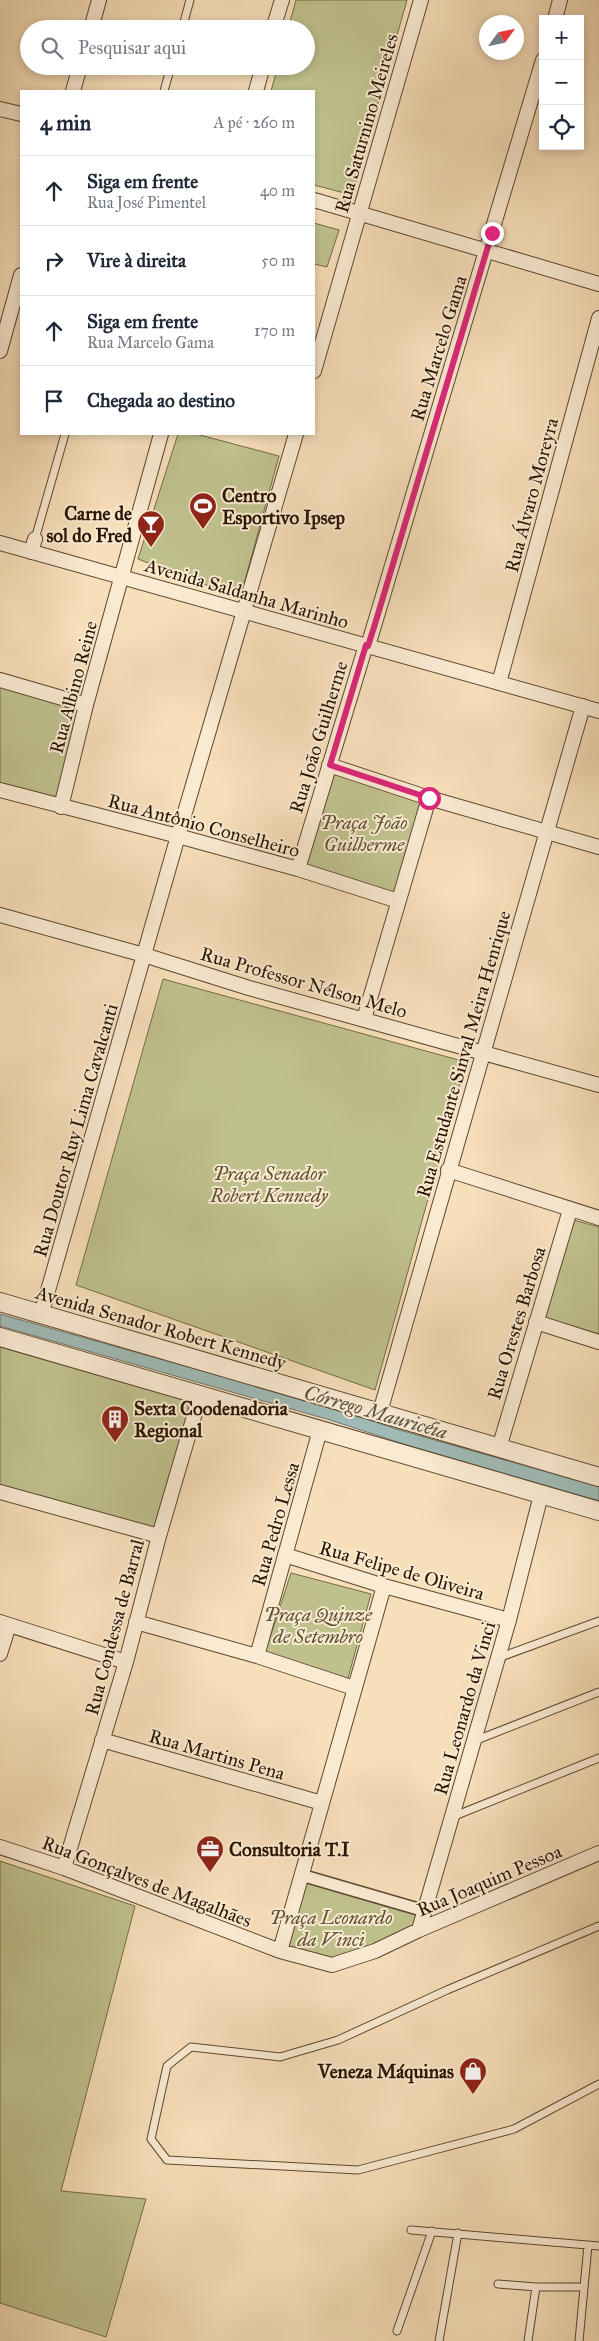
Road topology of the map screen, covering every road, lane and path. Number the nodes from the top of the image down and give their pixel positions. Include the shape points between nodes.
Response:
1 (99, 0) edge
2 (190, 0) edge
3 (282, 0) edge
4 (421, 0) edge
5 (560, 0) edge
6 (556, 15) edge
7 (93, 20) edge
8 (184, 20) edge
9 (276, 20) edge
10 (539, 73) edge
11 (77, 75) edge
12 (168, 75) edge
13 (260, 75) edge
14 (73, 90) edge
15 (164, 90) edge
16 (256, 90) edge
17 (0, 108) edge
18 (20, 114) edge
19 (315, 200) edge
20 (359, 214) junction
21 (486, 250) junction
22 (20, 279) edge
23 (599, 284) edge
24 (599, 318) edge
25 (0, 351) edge
26 (315, 368) edge
27 (66, 435) edge
28 (161, 435) edge
29 (296, 435) edge
30 (0, 543) edge
31 (33, 546) junction
32 (121, 577) junction
33 (244, 612) junction
34 (367, 645) junction
35 (0, 680) edge
36 (499, 683) junction
37 (86, 705) junction
38 (582, 706) junction
39 (599, 711) edge
40 (330, 765) junction
41 (0, 790) edge
42 (429, 798) junction
43 (61, 807) junction
44 (546, 833) junction
45 (178, 836) junction
46 (599, 847) edge
47 (298, 869) junction
48 (398, 901) junction
49 (0, 915) edge
50 (144, 955) junction
51 (364, 1019) junction
52 (484, 1052) junction
53 (599, 1085) edge
54 (448, 1170) junction
55 (570, 1210) junction
56 (599, 1218) edge
57 (0, 1302) edge
58 (41, 1314) junction
59 (536, 1322) junction
60 (0, 1337) edge
61 (599, 1342) edge
62 (200, 1396) junction
63 (380, 1412) junction
64 (320, 1430) junction
65 (499, 1448) junction
66 (599, 1477) edge
67 (0, 1492) edge
68 (541, 1495) junction
69 (599, 1512) edge
70 (159, 1536) junction
71 (285, 1555) junction
72 (384, 1586) junction
73 (509, 1620) junction
74 (599, 1621) edge
75 (136, 1622) junction
76 (5, 1623) edge
77 (0, 1654) edge
78 (257, 1656) junction
79 (498, 1658) junction
80 (126, 1662) junction
81 (354, 1688) junction
82 (599, 1692) edge
83 (102, 1740) junction
84 (474, 1742) junction
85 (599, 1758) edge
86 (322, 1803) junction
87 (452, 1817) junction
88 (0, 1847) edge
89 (599, 1853) edge
90 (64, 1868) junction
91 (301, 1875) junction
92 (425, 1911) junction
93 (599, 1926) edge
94 (419, 1930) junction
95 (280, 1951) junction
96 (599, 2084) edge
97 (411, 2230) dead end
98 (432, 2231) junction
99 (458, 2233) junction
100 (588, 2245) junction
101 (599, 2246) edge
102 (498, 2284) dead end
103 (536, 2287) junction
104 (584, 2288) junction
105 (398, 2330) dead end
106 (439, 2341) edge
107 (528, 2341) edge
108 (579, 2341) edge

1 - 7 street
2 - 8 lane
3 - 9 street
4 - 20 street, Rua Saturnino Meireles
5 - 6 street
10 - 21 street, Rua Marcelo Gama
11 - 14 street
12 - 15 lane
13 - 16 street
17 - 18 street
19 - 20 street
20 - 21 street
20 - 26 street, Rua Saturnino Meireles
21 - 23 street
21 - 34 street, Rua Marcelo Gama
22 - 25 street
24 - 36 street, Rua Álvaro Moreyra
27 - 31 lane
28 - 32 street, Rua Albino Reine
29 - 33 street
30 - 31 street, Avenida Saldanha Marinho
31 - 32 street, Avenida Saldanha Marinho
32 - 33 street, Avenida Saldanha Marinho
32 - 37 street, Rua Albino Reine
33 - 34 street, Avenida Saldanha Marinho
33 - 45 street, Rua Doutor Ruy Lima Cavalcanti
34 - 36 street, Avenida Saldanha Marinho
34 - 40 street, Rua João Guilherme
35 - 37 street
36 - 38 street, Avenida Saldanha Marinho
37 - 43 street, Rua Albino Reine
38 - 39 street, Avenida Saldanha Marinho
38 - 44 street, Rua Estudante Sinval Meira Henrique
40 - 42 street
40 - 47 street, Rua João Guilherme
41 - 43 street, Rua Antônio Conselheiro
42 - 44 street
42 - 48 street
43 - 45 street, Rua Antônio Conselheiro
44 - 46 street
44 - 52 street, Rua Estudante Sinval Meira Henrique
45 - 47 street, Rua Antônio Conselheiro
45 - 50 street, Rua Doutor Ruy Lima Cavalcanti
47 - 48 street, Rua Antônio Conselheiro
48 - 51 street
49 - 50 street, Rua Professor Nélson Melo
50 - 51 street, Rua Professor Nélson Melo via 248,988
50 - 58 street, Rua Doutor Ruy Lima Cavalcanti
51 - 52 street, Rua Professor Nélson Melo
52 - 53 street, Rua Professor Nélson Melo
52 - 54 street, Rua Estudante Sinval Meira Henrique
54 - 55 street
54 - 63 street, Rua Estudante Sinval Meira Henrique
55 - 56 street
55 - 59 street, Rua Orestes Barbosa
57 - 58 street, Avenida Senador Robert Kennedy
58 - 63 street, Avenida Senador Robert Kennedy
59 - 61 street
59 - 65 street, Rua Orestes Barbosa
60 - 62 street
62 - 64 street
62 - 70 street, Rua Condessa de Barral
63 - 65 street, Avenida Senador Robert Kennedy
64 - 68 street
64 - 71 street, Rua Pedro Lessa
65 - 66 street, Avenida Senador Robert Kennedy
67 - 70 street
68 - 69 street
68 - 73 street, Rua Leonardo da Vinci
70 - 75 street, Rua Condessa de Barral
71 - 72 street, Rua Felipe de Oliveira
71 - 78 street, Rua Pedro Lessa
72 - 73 street, Rua Felipe de Oliveira
72 - 81 street
73 - 79 street, Rua Leonardo da Vinci
74 - 79 lane
75 - 78 street
75 - 80 street, Rua Condessa de Barral
76 - 77 street
76 - 80 street
78 - 81 street
79 - 84 street, Rua Leonardo da Vinci
80 - 83 street, Rua Condessa de Barral
81 - 86 street
82 - 84 lane
83 - 86 street, Rua Martins Pena
83 - 90 street, Rua Condessa de Barral
84 - 87 street, Rua Leonardo da Vinci
85 - 87 lane
86 - 91 street
87 - 92 street, Rua Leonardo da Vinci
88 - 90 street, Rua Gonçalves de Magalhães
89 - 94 street, Rua Joaquim Pessoa
90 - 95 street, Rua Gonçalves de Magalhães
91 - 92 street
91 - 95 street
92 - 94 street, Rua Leonardo da Vinci
93 - 96 lane via 338,2040 280,2057 191,2047 167,2066 151,2139 167,2160 358,2170 514,2129
94 - 95 street, Rua Joaquim Pessoa via 375,1952 334,1965
97 - 98 lane
98 - 99 lane
98 - 105 lane
99 - 100 lane
99 - 106 lane
100 - 101 lane
100 - 104 lane
102 - 103 lane
103 - 104 lane
103 - 107 lane
104 - 108 lane

